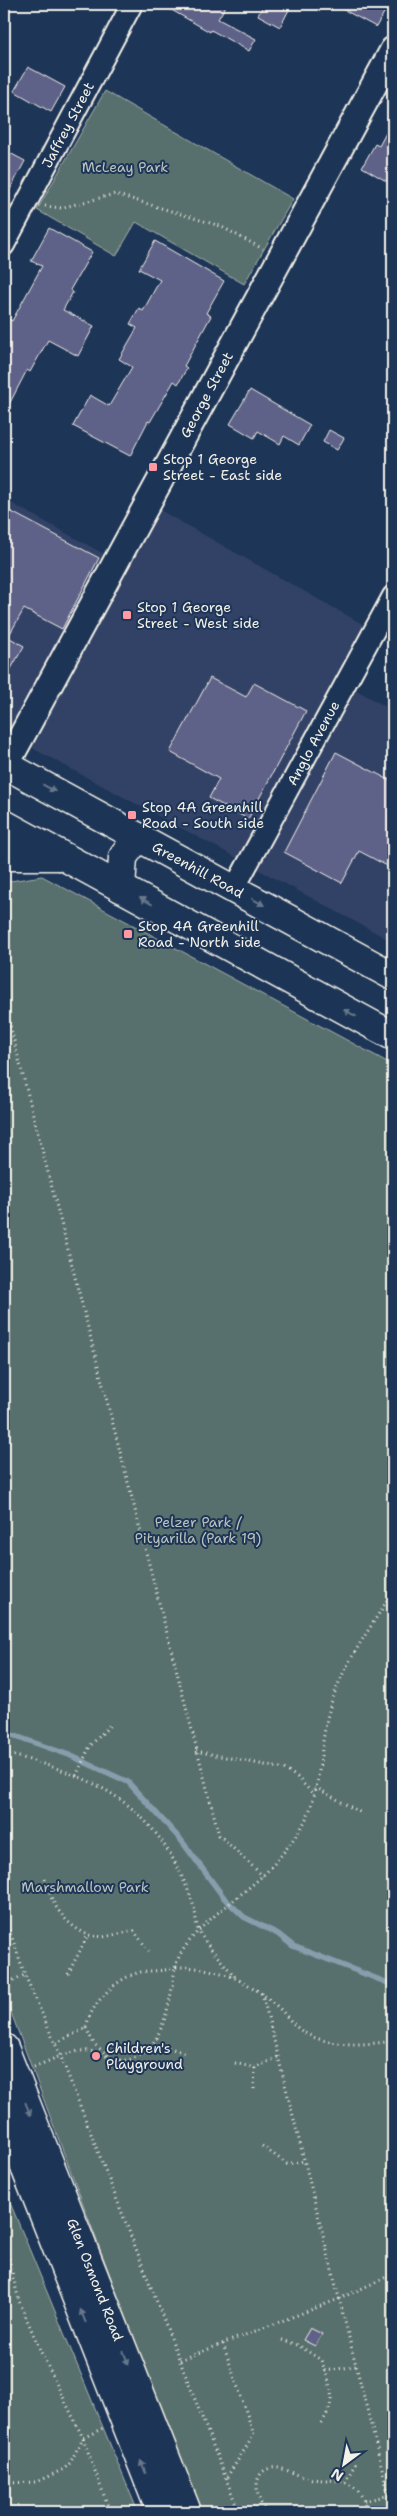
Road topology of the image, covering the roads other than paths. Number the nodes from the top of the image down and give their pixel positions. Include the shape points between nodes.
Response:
1 (132, 4) edge
2 (391, 59) edge
3 (4, 245) edge
4 (393, 596) edge
5 (4, 766) edge
6 (4, 824) edge
7 (138, 837) junction
8 (4, 856) edge
9 (64, 856) junction
10 (121, 888) junction
11 (234, 889) junction
12 (393, 976) edge
13 (393, 1036) edge
14 (4, 2048) edge
15 (4, 2114) edge
16 (160, 2512) edge
17 (187, 2512) edge

1 - 3 street, Jaffrey Street
2 - 5 street, George Street
4 - 11 street, Anglo Avenue
5 -> 7 main road, Greenhill Road
6 - 9 main road
7 - 10 main road via 123,858
7 - 11 main road, Greenhill Road
8 - 9 main road
9 - 10 main road
13 -> 10 main road
11 -> 12 main road, Greenhill Road
14 -> 17 main road, Glen Osmond Road
16 -> 15 main road, Glen Osmond Road

